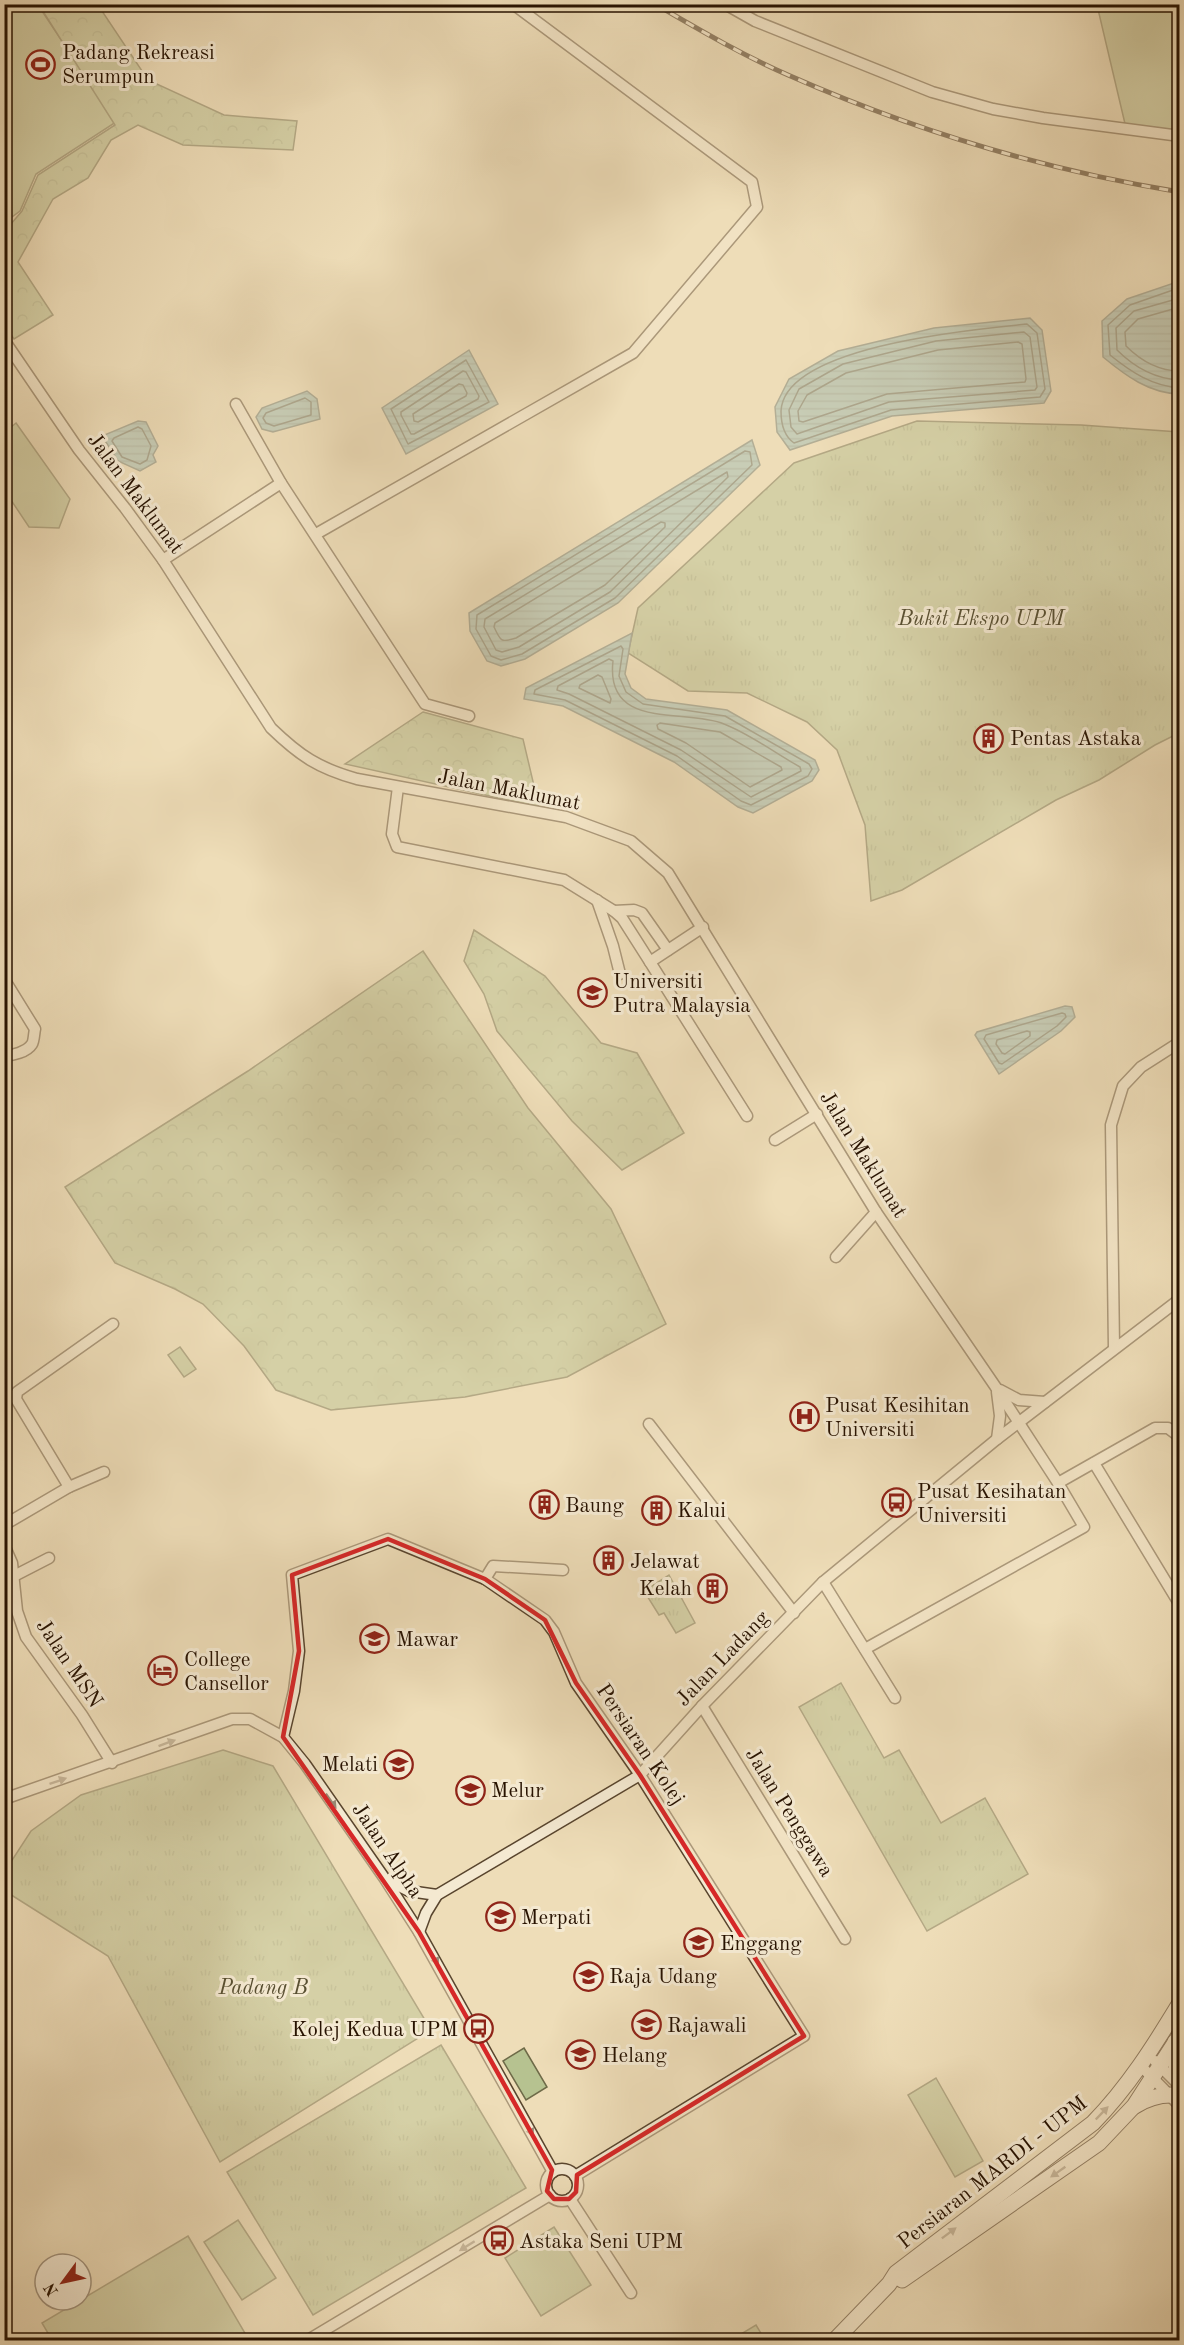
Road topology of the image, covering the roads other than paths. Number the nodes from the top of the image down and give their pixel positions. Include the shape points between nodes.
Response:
1 (513, 4) edge
2 (725, 4) edge
3 (1179, 136) edge
4 (4, 339) edge
5 (236, 404) dead end
6 (281, 483) junction
7 (316, 534) junction
8 (163, 560) junction
9 (469, 716) dead end
10 (398, 787) junction
11 (597, 900) junction
12 (614, 911) junction
13 (703, 927) junction
14 (668, 950) junction
15 (650, 962) junction
16 (620, 974) dead end
17 (4, 979) edge
18 (1179, 1042) edge
19 (4, 1055) edge
20 (817, 1114) junction
21 (747, 1116) dead end
22 (775, 1140) dead end
23 (876, 1212) junction
24 (836, 1257) dead end
25 (1179, 1299) edge
26 (113, 1324) dead end
27 (1114, 1347) junction
28 (995, 1386) junction
29 (1045, 1402) junction
30 (1018, 1423) junction
31 (649, 1424) dead end
32 (1179, 1437) edge
33 (997, 1439) junction
34 (1094, 1463) junction
35 (104, 1472) dead end
36 (1058, 1483) junction
37 (69, 1487) junction
38 (4, 1525) edge
39 (4, 1545) edge
40 (49, 1558) dead end
41 (563, 1570) dead end
42 (14, 1576) junction
43 (485, 1579) junction
44 (823, 1582) junction
45 (1179, 1605) edge
46 (794, 1613) junction
47 (865, 1649) junction
48 (895, 1698) dead end
49 (702, 1706) junction
50 (283, 1737) junction
51 (112, 1762) junction
52 (640, 1775) junction
53 (4, 1799) edge
54 (385, 1879) junction
55 (437, 1895) junction
56 (419, 1932) junction
57 (845, 1939) dead end
58 (1179, 2003) edge
59 (1177, 2039) edge
60 (1145, 2060) junction
61 (1157, 2072) junction
62 (1179, 2078) edge
63 (1177, 2096) edge
64 (1134, 2106) junction
65 (553, 2172) junction
66 (575, 2176) junction
67 (550, 2195) junction
68 (570, 2199) junction
69 (889, 2284) junction
70 (631, 2293) dead end
71 (308, 2340) edge
72 (835, 2340) edge

1 - 7 street via 753,182 757,207 633,353
2 - 3 street via 755,21 932,92 993,109
4 - 8 street, Jalan Maklumat via 79,450
5 - 6 street
6 - 7 street
6 - 8 street
7 - 9 street via 425,704
8 - 10 street, Jalan Maklumat via 271,728 311,762 329,771
10 - 11 street via 392,834 397,847 564,880
10 - 13 street, Jalan Maklumat via 566,817 632,841 668,873
11 - 12 street
11 - 16 street
12 - 14 street via 642,913
12 - 15 street
13 - 14 street
13 - 20 street, Jalan Maklumat
14 - 15 street
15 - 21 street
17 - 19 street via 35,1029 32,1044 24,1051
18 - 27 street via 1141,1067 1123,1086 1112,1125
20 - 22 street
20 - 23 street, Jalan Maklumat
23 - 24 street
23 - 28 street, Jalan Maklumat
25 - 27 street, Jalan Ladang
26 - 37 street via 17,1392 16,1399
27 - 29 street, Jalan Ladang
28 - 29 street via 1018,1400
28 - 30 street, Jalan Maklumat
28 - 33 street via 999,1404
29 - 30 street, Jalan Ladang
30 - 33 street, Jalan Ladang
30 - 36 street, Jalan Maklumat
31 - 46 street
32 - 34 street via 1168,1428 1155,1428
33 - 44 street, Jalan Ladang
34 - 36 street
34 - 45 street
35 - 37 street
36 - 47 street, Jalan Maklumat via 1084,1527
37 - 38 street
39 - 42 street, Jalan MSN
40 - 42 street
41 - 43 street via 493,1566
42 - 51 street, Jalan MSN via 17,1611 26,1637
43 - 50 street, Persiaran Kolej via 388,1539 292,1575 299,1651
43 - 52 street, Persiaran Kolej via 545,1620 576,1683
44 - 46 street, Jalan Ladang
44 - 47 street
46 - 49 street, Jalan Ladang
47 - 48 street
49 - 52 street, Jalan Ladang
49 - 57 street, Jalan Penggawa
51 -> 50 street, Jalan Alpha via 232,1719 250,1719
50 -> 54 street, Jalan Alpha
53 -> 51 street, Jalan Alpha
52 - 55 street, Jalan Ladang
52 - 66 street, Persiaran Kolej via 804,2036
54 - 55 street via 409,1891
54 - 56 street, Jalan Alpha
55 - 56 street
56 -> 65 street, Jalan Alpha
58 - 60 street, Persiaran MARDI - UPM
59 - 61 street, Persiaran MARDI - UPM
59 - 62 street
60 - 61 street
69 -> 60 street, Persiaran MARDI - UPM via 896,2273 1093,2123
61 - 63 street
61 - 64 street, Persiaran MARDI - UPM
63 - 64 street via 1160,2095
64 -> 69 street, Persiaran MARDI - UPM via 1099,2143 903,2280
65 - 66 street via 567,2170
65 - 67 street via 547,2180
66 - 68 street via 578,2187
67 - 68 street via 559,2200
67 -> 71 street
68 - 70 street
69 - 72 street, Persiaran MARDI - UPM

